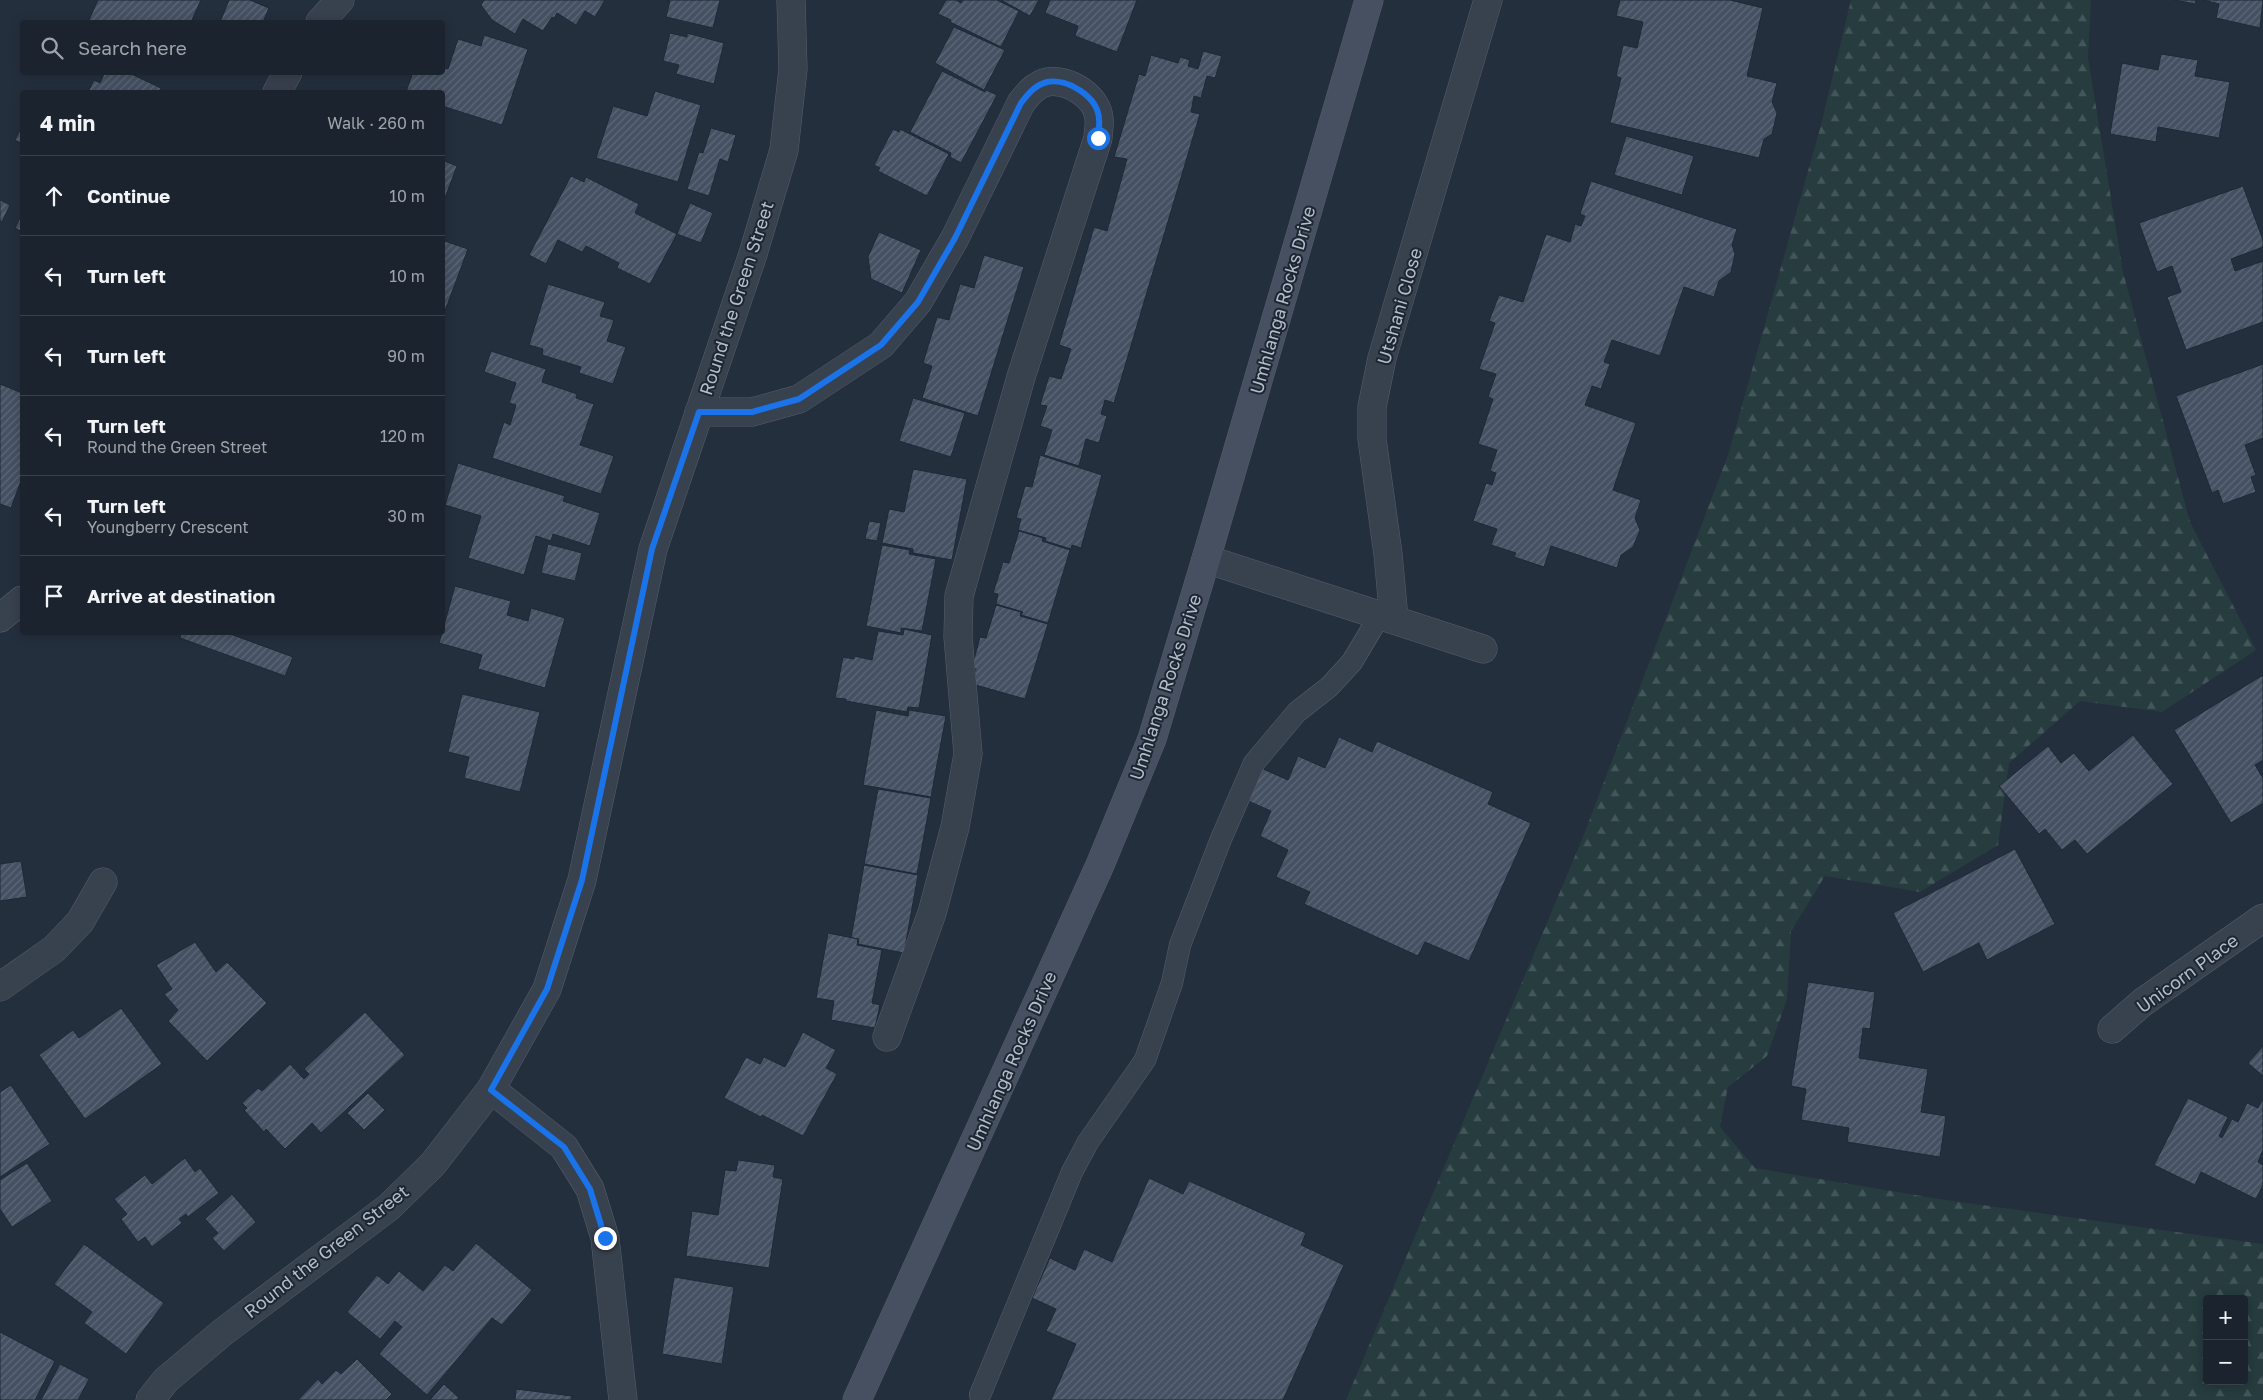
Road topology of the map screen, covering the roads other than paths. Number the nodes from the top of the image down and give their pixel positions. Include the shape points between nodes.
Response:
1 (340, 0) edge
2 (791, 0) edge
3 (1369, 0) edge
4 (1488, 0) edge
5 (322, 20) edge
6 (286, 75) edge
7 (278, 90) edge
8 (699, 412) junction
9 (1206, 560) junction
10 (20, 602) edge
11 (1387, 617) junction
12 (0, 618) edge
13 (1483, 649) dead end
14 (103, 882) dead end
15 (2263, 918) edge
16 (0, 988) edge
17 (2112, 1029) dead end
18 (887, 1037) dead end
19 (491, 1090) junction
20 (980, 1395) dead end
21 (150, 1400) edge
22 (623, 1400) edge
23 (857, 1400) edge

1 - 5 street
2 - 8 street, Round the Green Street via 793,69 784,150 753,254
3 - 9 main road, Umhlanga Rocks Drive
4 - 11 street, Utshani Close via 1382,358 1372,406 1372,439 1387,545
6 - 7 street
8 - 18 street via 752,412 799,399 881,345 918,302 955,238 1021,103 1034,88 1047,82 1060,82 1081,91 1094,105 1099,118 1098,138 1021,377 959,596 958,636 968,754 955,827 932,913
8 - 19 street, Round the Green Street via 652,549 582,880 547,989
9 - 11 street
9 - 23 main road, Umhlanga Rocks Drive via 1152,739 1100,865
10 - 12 street
11 - 13 street
11 - 20 lane via 1352,662 1329,687 1297,712 1254,763 1180,945 1168,998 1145,1060 1088,1142 1072,1172
14 - 16 street via 80,922 54,949
15 - 17 street, Unicorn Place via 2143,1002
19 - 21 street, Round the Green Street via 433,1164 389,1207 222,1332 166,1380
19 - 22 street via 564,1147 590,1189 605,1238

